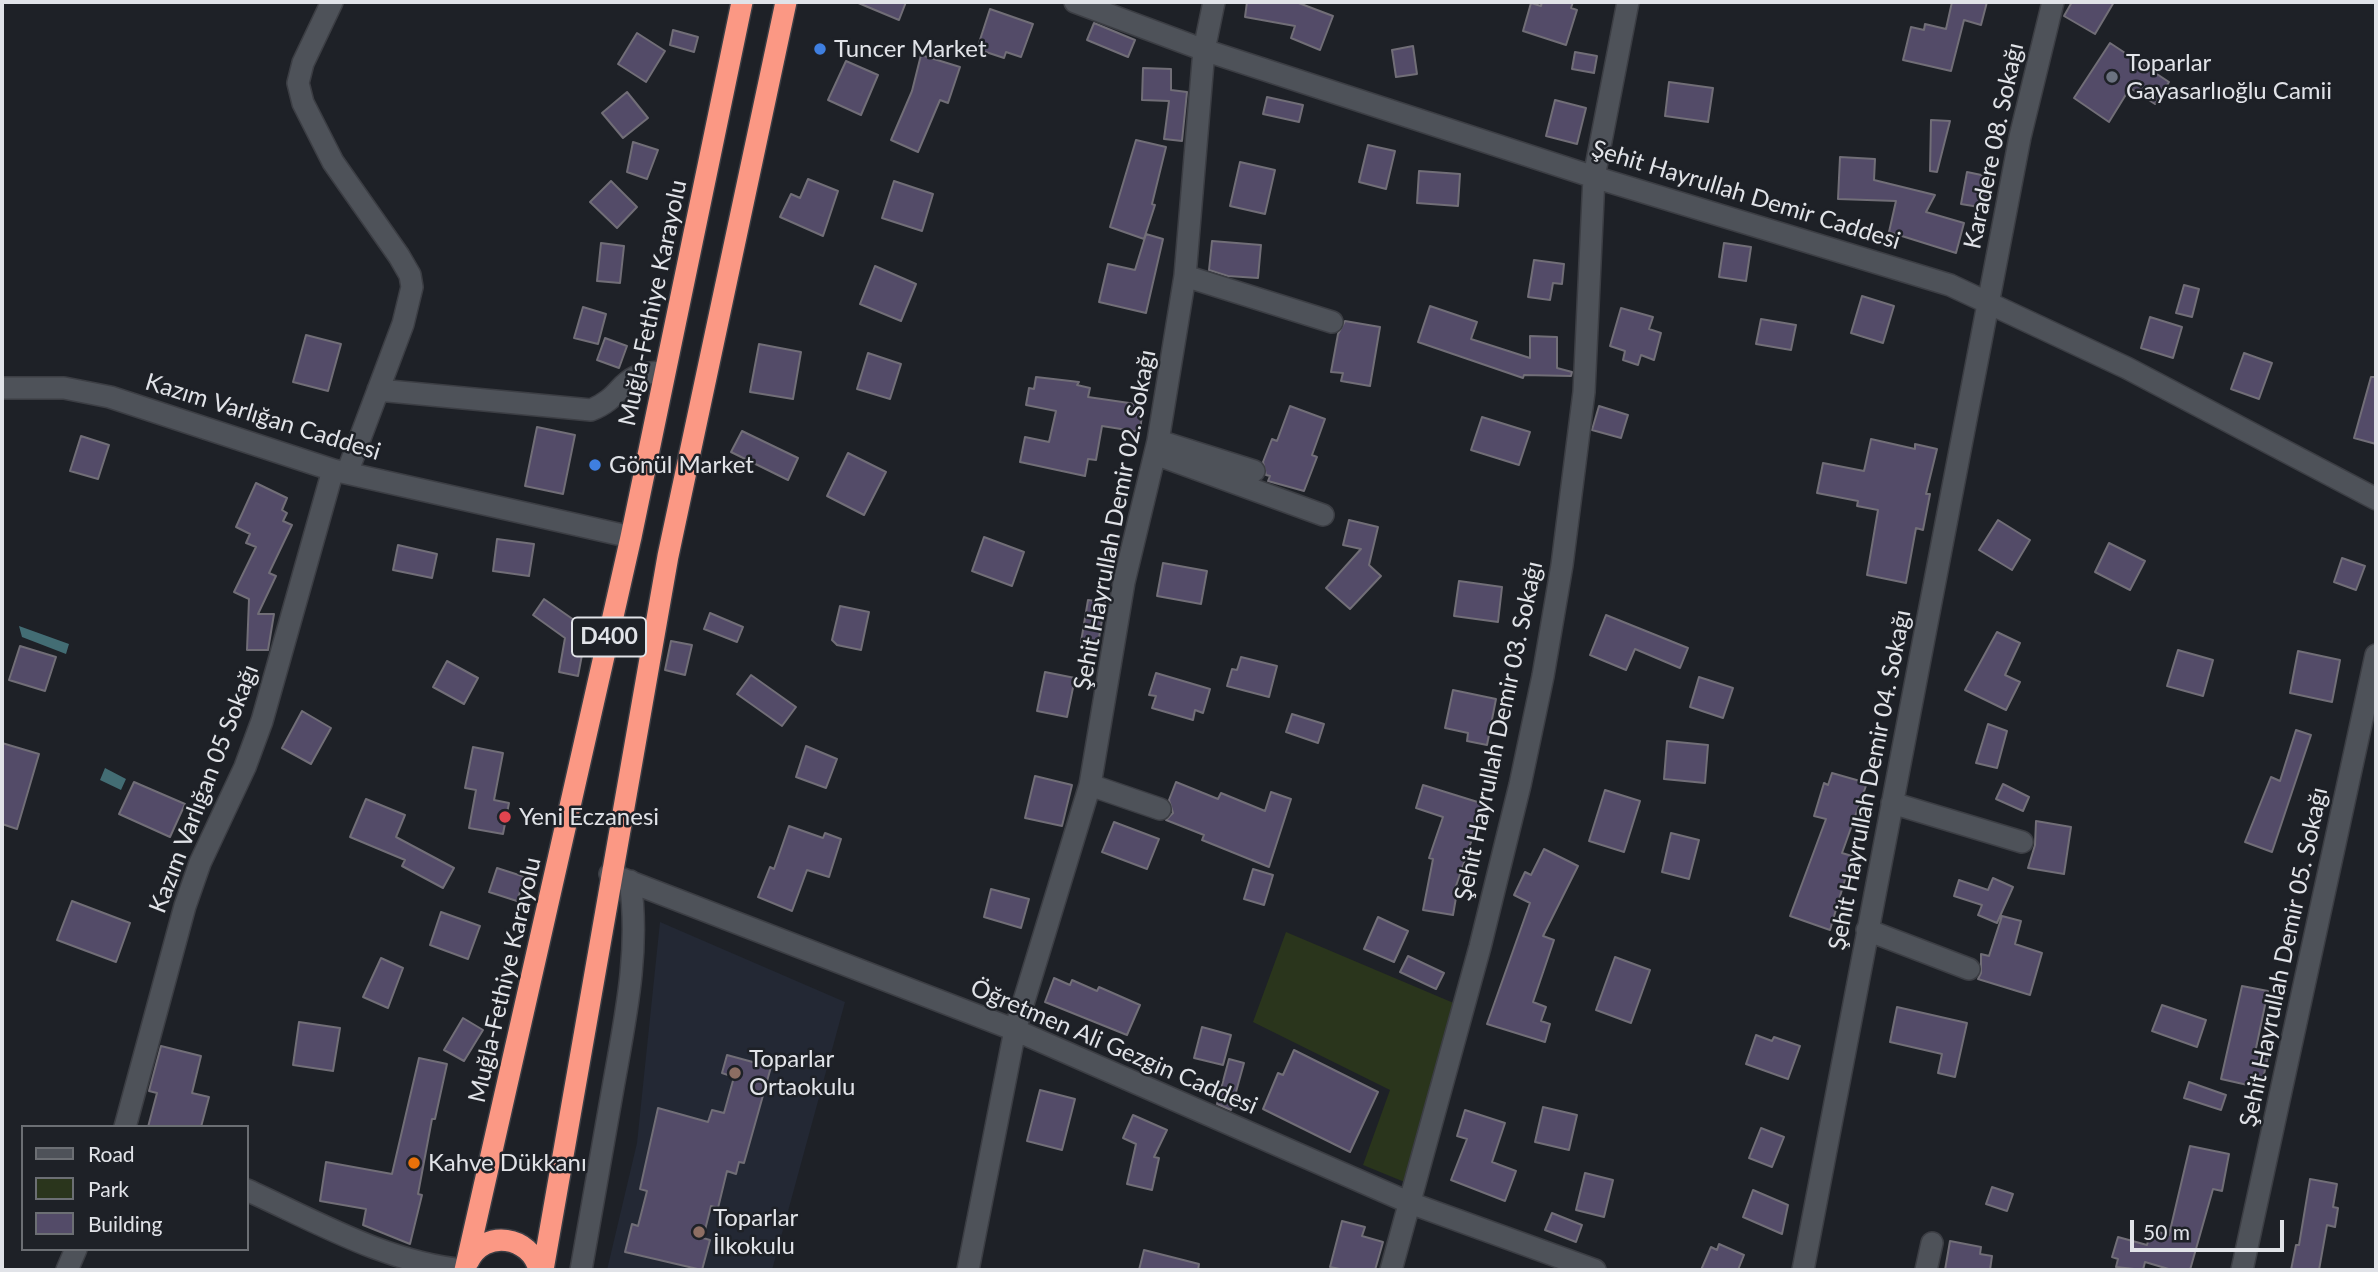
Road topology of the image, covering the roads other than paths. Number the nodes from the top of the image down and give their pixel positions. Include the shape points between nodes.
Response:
1 (332, 2) edge
2 (742, 2) edge
3 (786, 2) edge
4 (1075, 2) edge
5 (1214, 2) edge
6 (1628, 2) edge
7 (2053, 2) edge
8 (1204, 50) junction
9 (1594, 177) junction
10 (1185, 276) junction
11 (1989, 301) junction
12 (1332, 322) dead end
13 (665, 372) junction
14 (2, 388) edge
15 (378, 390) junction
16 (1157, 447) junction
17 (1254, 471) dead end
18 (340, 472) junction
19 (2376, 499) edge
20 (1323, 515) dead end
21 (631, 537) junction
22 (2376, 655) edge
23 (1090, 785) junction
24 (1892, 803) junction
25 (1160, 809) dead end
26 (2022, 842) dead end
27 (620, 877) junction
28 (1867, 930) junction
29 (1969, 969) dead end
30 (1015, 1030) junction
31 (126, 1125) edge
32 (248, 1190) edge
33 (1410, 1203) junction
34 (1932, 1242) dead end
35 (75, 1251) edge
36 (433, 1269) edge
37 (67, 1270) edge
38 (465, 1270) edge
39 (541, 1270) edge
40 (581, 1270) edge
41 (968, 1270) edge
42 (1391, 1270) edge
43 (1595, 1270) edge
44 (1803, 1270) edge
45 (1926, 1270) edge
46 (2242, 1270) edge

1 - 15 street, Kazım Varlığan 05 Sokağı via 303,63 298,83 303,103 338,172 410,275 412,287
2 - 13 highway, Muğla-Fethiye Karayolu / D400
3 - 27 highway, D400 via 668,556
4 - 8 street, Şehit Hayrullah Demir Caddesi
5 - 8 street, Şehit Hayrullah Demir 02. Sokağı
6 - 9 street, Şehit Hayrullah Demir 03. Sokağı
7 - 11 street, Karadere 08. Sokağı via 2020,136
8 - 9 street, Şehit Hayrullah Demir Caddesi
8 - 10 street, Şehit Hayrullah Demir 02. Sokağı
9 - 11 street, Şehit Hayrullah Demir Caddesi via 1903,269
9 - 33 street, Şehit Hayrullah Demir 03. Sokağı via 1584,393 1543,676 1480,947
10 - 12 street
10 - 16 street, Şehit Hayrullah Demir 02. Sokağı
11 - 19 street, Şehit Hayrullah Demir Caddesi
11 - 24 street, Şehit Hayrullah Demir 04. Sokağı
13 - 15 street via 631,377 603,405 591,410
13 - 21 highway, Muğla-Fethiye Karayolu / D400
14 - 18 street, Kazım Varlığan Caddesi via 64,388 110,397
15 - 18 street, Kazım Varlığan 05 Sokağı
16 - 17 street
16 - 20 street
16 - 23 street, Şehit Hayrullah Demir 02. Sokağı via 1124,582
18 - 21 street, Kazım Varlığan Caddesi
18 - 31 street, Kazım Varlığan 05 Sokağı via 262,721 184,906
21 - 38 highway, Muğla-Fethiye Karayolu / D400
22 - 46 street, Şehit Hayrullah Demir 05. Sokağı
23 - 25 street
23 - 30 street, Şehit Hayrullah Demir 02. Sokağı
24 - 26 street
24 - 28 street, Şehit Hayrullah Demir 04. Sokağı
27 - 30 street, Öğretmen Ali Gezgin Caddesi
27 - 39 highway, D400
27 - 40 street via 634,910 630,978
28 - 29 street
28 - 44 street, Şehit Hayrullah Demir 04. Sokağı
30 - 33 street, Öğretmen Ali Gezgin Caddesi
30 - 41 street, Şehit Hayrullah Demir 02. Sokağı
32 - 36 street
33 - 42 street, Şehit Hayrullah Demir 03. Sokağı
33 - 43 street, Öğretmen Ali Gezgin Caddesi
34 - 45 street
35 - 37 street
36 - 38 street
38 - 39 highway via 478,1248 501,1239 525,1247

